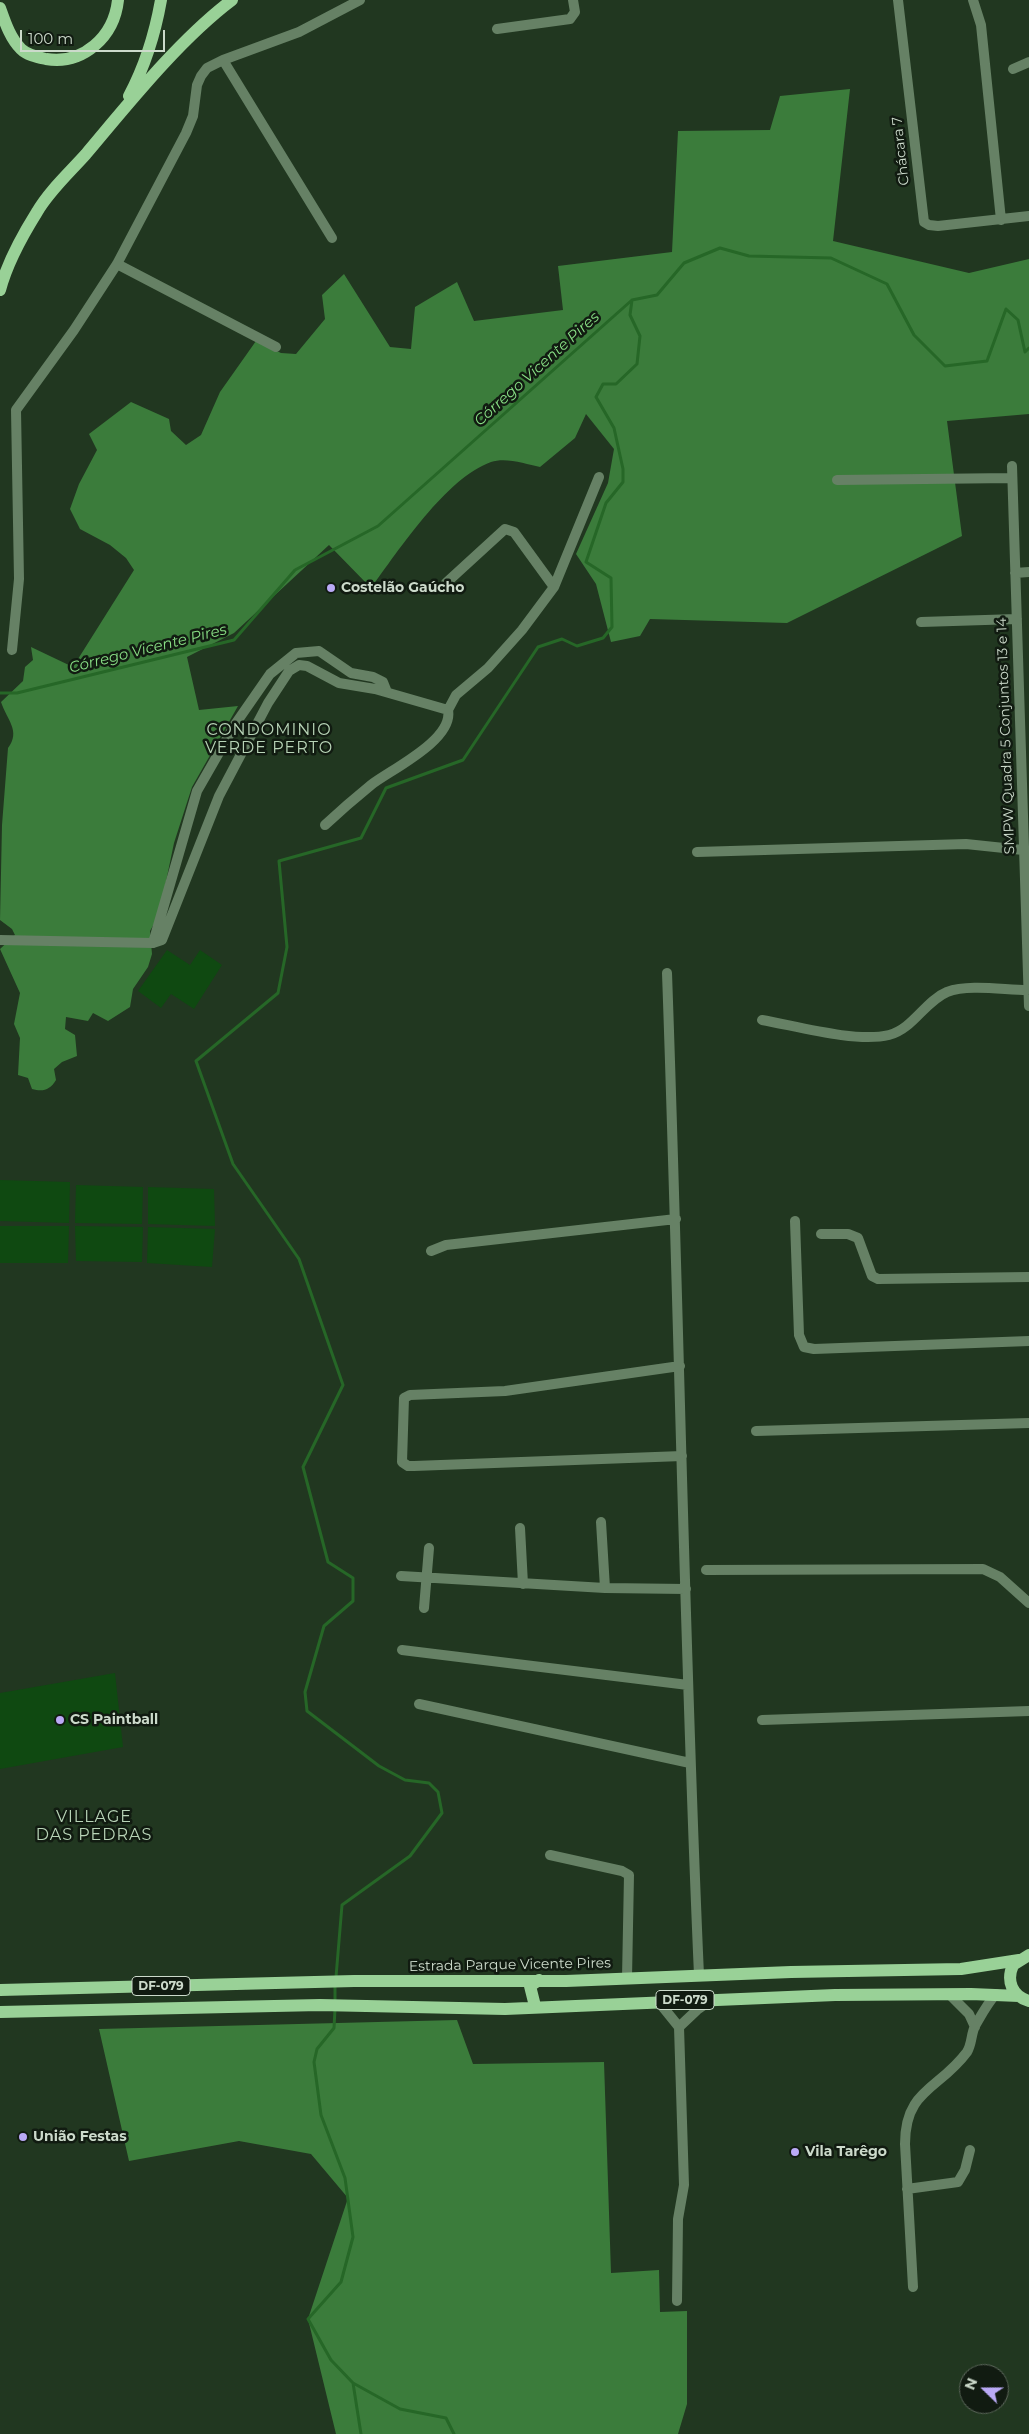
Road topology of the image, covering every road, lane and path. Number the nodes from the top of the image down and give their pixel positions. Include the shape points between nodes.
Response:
1 (118, 0) edge
2 (161, 0) edge
3 (232, 0) edge
4 (360, 0) edge
5 (573, 0) edge
6 (898, 0) edge
7 (973, 0) edge
8 (0, 8) edge
9 (497, 29) dead end
10 (223, 60) junction
11 (1029, 62) edge
12 (1013, 69) dead end
13 (120, 114) junction
14 (1029, 216) edge
15 (1001, 220) junction
16 (332, 238) dead end
17 (118, 264) junction
18 (0, 290) edge
19 (276, 346) dead end
20 (1012, 466) dead end
21 (599, 477) dead end
22 (1012, 478) junction
23 (837, 480) dead end
24 (1029, 572) edge
25 (1015, 573) junction
26 (446, 583) dead end
27 (554, 587) junction
28 (1017, 619) junction
29 (921, 622) dead end
30 (12, 650) dead end
31 (387, 692) junction
32 (448, 710) junction
33 (1029, 711) edge
34 (1020, 717) junction
35 (325, 825) dead end
36 (1023, 850) junction
37 (697, 852) dead end
38 (1027, 906) edge
39 (0, 940) edge
40 (154, 942) junction
41 (667, 973) dead end
42 (1027, 990) junction
43 (1029, 1006) edge
44 (762, 1020) dead end
45 (676, 1219) junction
46 (795, 1221) dead end
47 (821, 1234) dead end
48 (431, 1251) dead end
49 (1029, 1277) edge
50 (1029, 1341) edge
51 (680, 1366) junction
52 (1029, 1423) edge
53 (756, 1431) dead end
54 (682, 1456) junction
55 (601, 1522) dead end
56 (520, 1528) dead end
57 (429, 1548) dead end
58 (706, 1570) dead end
59 (401, 1576) dead end
60 (427, 1578) junction
61 (523, 1584) junction
62 (605, 1588) junction
63 (686, 1589) junction
64 (1029, 1603) edge
65 (424, 1608) dead end
66 (402, 1650) dead end
67 (688, 1685) junction
68 (419, 1704) dead end
69 (1029, 1711) edge
70 (762, 1720) dead end
71 (690, 1762) junction
72 (550, 1855) dead end
73 (1024, 1958) edge
74 (699, 1975) junction
75 (627, 1978) junction
76 (539, 1980) junction
77 (0, 1990) edge
78 (948, 1994) junction
79 (996, 1994) junction
80 (1024, 1998) edge
81 (713, 2000) junction
82 (658, 2001) junction
83 (535, 2006) junction
84 (0, 2012) edge
85 (975, 2026) junction
86 (679, 2028) junction
87 (970, 2150) dead end
88 (907, 2189) junction
89 (912, 2287) dead end
90 (677, 2301) dead end

1 - 8 main road via 113,20 104,36 90,50 73,58 58,60 30,55 22,50 14,41
2 - 13 main road via 143,71
3 - 13 main road via 176,52
4 - 10 street via 298,32
5 - 9 street via 575,12 570,19
6 - 15 street, Chácara 7 via 924,222 933,226
7 - 15 street via 981,25
10 - 16 street
10 - 17 street via 207,68 201,76 186,133
11 - 12 street
13 - 18 main road via 38,210 4,271
14 - 15 street, Chácara 7
17 - 19 street
17 - 30 street via 16,410 19,579
20 - 22 street, SMPW Quadra 5 Conjuntos 13 e 14
21 - 27 street
22 - 23 street
22 - 25 street, SMPW Quadra 5 Conjuntos 13 e 14
24 - 25 street
25 - 28 street, SMPW Quadra 5 Conjuntos 13 e 14
26 - 27 street via 505,529 514,532
27 - 32 street via 522,630 488,668 456,695
28 - 29 street
28 - 34 street, SMPW Quadra 5 Conjuntos 13 e 14
31 - 32 street
31 - 40 street via 339,683 306,666 299,665 289,671 268,703 219,796 166,934 162,940
31 - 40 street via 383,682 351,673 320,651 296,653 270,674 236,723 197,791
32 - 35 street via 447,722 426,748 373,784
33 - 34 street
34 - 36 street, SMPW Quadra 5 Conjuntos 13 e 14
36 - 37 street via 966,844
36 - 38 street, SMPW Quadra 5 Conjuntos 13 e 14
38 - 42 street, SMPW Quadra 5 Conjuntos 13 e 14
39 - 40 street
41 - 45 street
42 - 43 street, SMPW Quadra 5 Conjuntos 13 e 14
42 - 44 street via 962,989 947,992 901,1029 883,1036 840,1034
45 - 48 street via 446,1246
45 - 51 street
46 - 50 street via 799,1336 804,1347 814,1350
47 - 49 street via 848,1234 858,1238 872,1276 878,1279
51 - 54 street
51 - 54 street via 505,1392 410,1395 404,1398 402,1407 402,1462 414,1466
52 - 53 street
54 - 63 street
55 - 62 street
56 - 61 street
57 - 60 street
58 - 64 street via 983,1569 1000,1577
59 - 60 street
60 - 61 street
60 - 65 street
61 - 62 street
62 - 63 street
63 - 67 street
66 - 67 street
67 - 71 street
68 - 71 street
69 - 70 street
71 - 74 street
72 - 75 street via 629,1875
73 - 74 main road, Estrada Parque Vicente Pires / DF-079 via 961,1969
73 - 80 main road, DF-079 via 1013,1965 1009,1979 1011,1987
74 - 75 main road, Estrada Parque Vicente Pires / DF-079
75 - 76 main road, Estrada Parque Vicente Pires / DF-079
76 - 77 main road, Estrada Parque Vicente Pires / DF-079
76 - 83 main road via 530,1986
78 - 79 main road, DF-079
78 - 81 main road, DF-079
78 - 85 street via 969,2014
79 - 80 main road, DF-079
79 - 85 street via 984,2007
81 - 82 main road, DF-079
81 - 86 street via 704,2004
82 - 83 main road, DF-079
82 - 86 street
83 - 84 main road, DF-079 via 320,2005
85 - 88 street via 968,2051 921,2096 907,2115
86 - 90 street via 684,2185 678,2219
87 - 88 street via 958,2182
88 - 89 street

